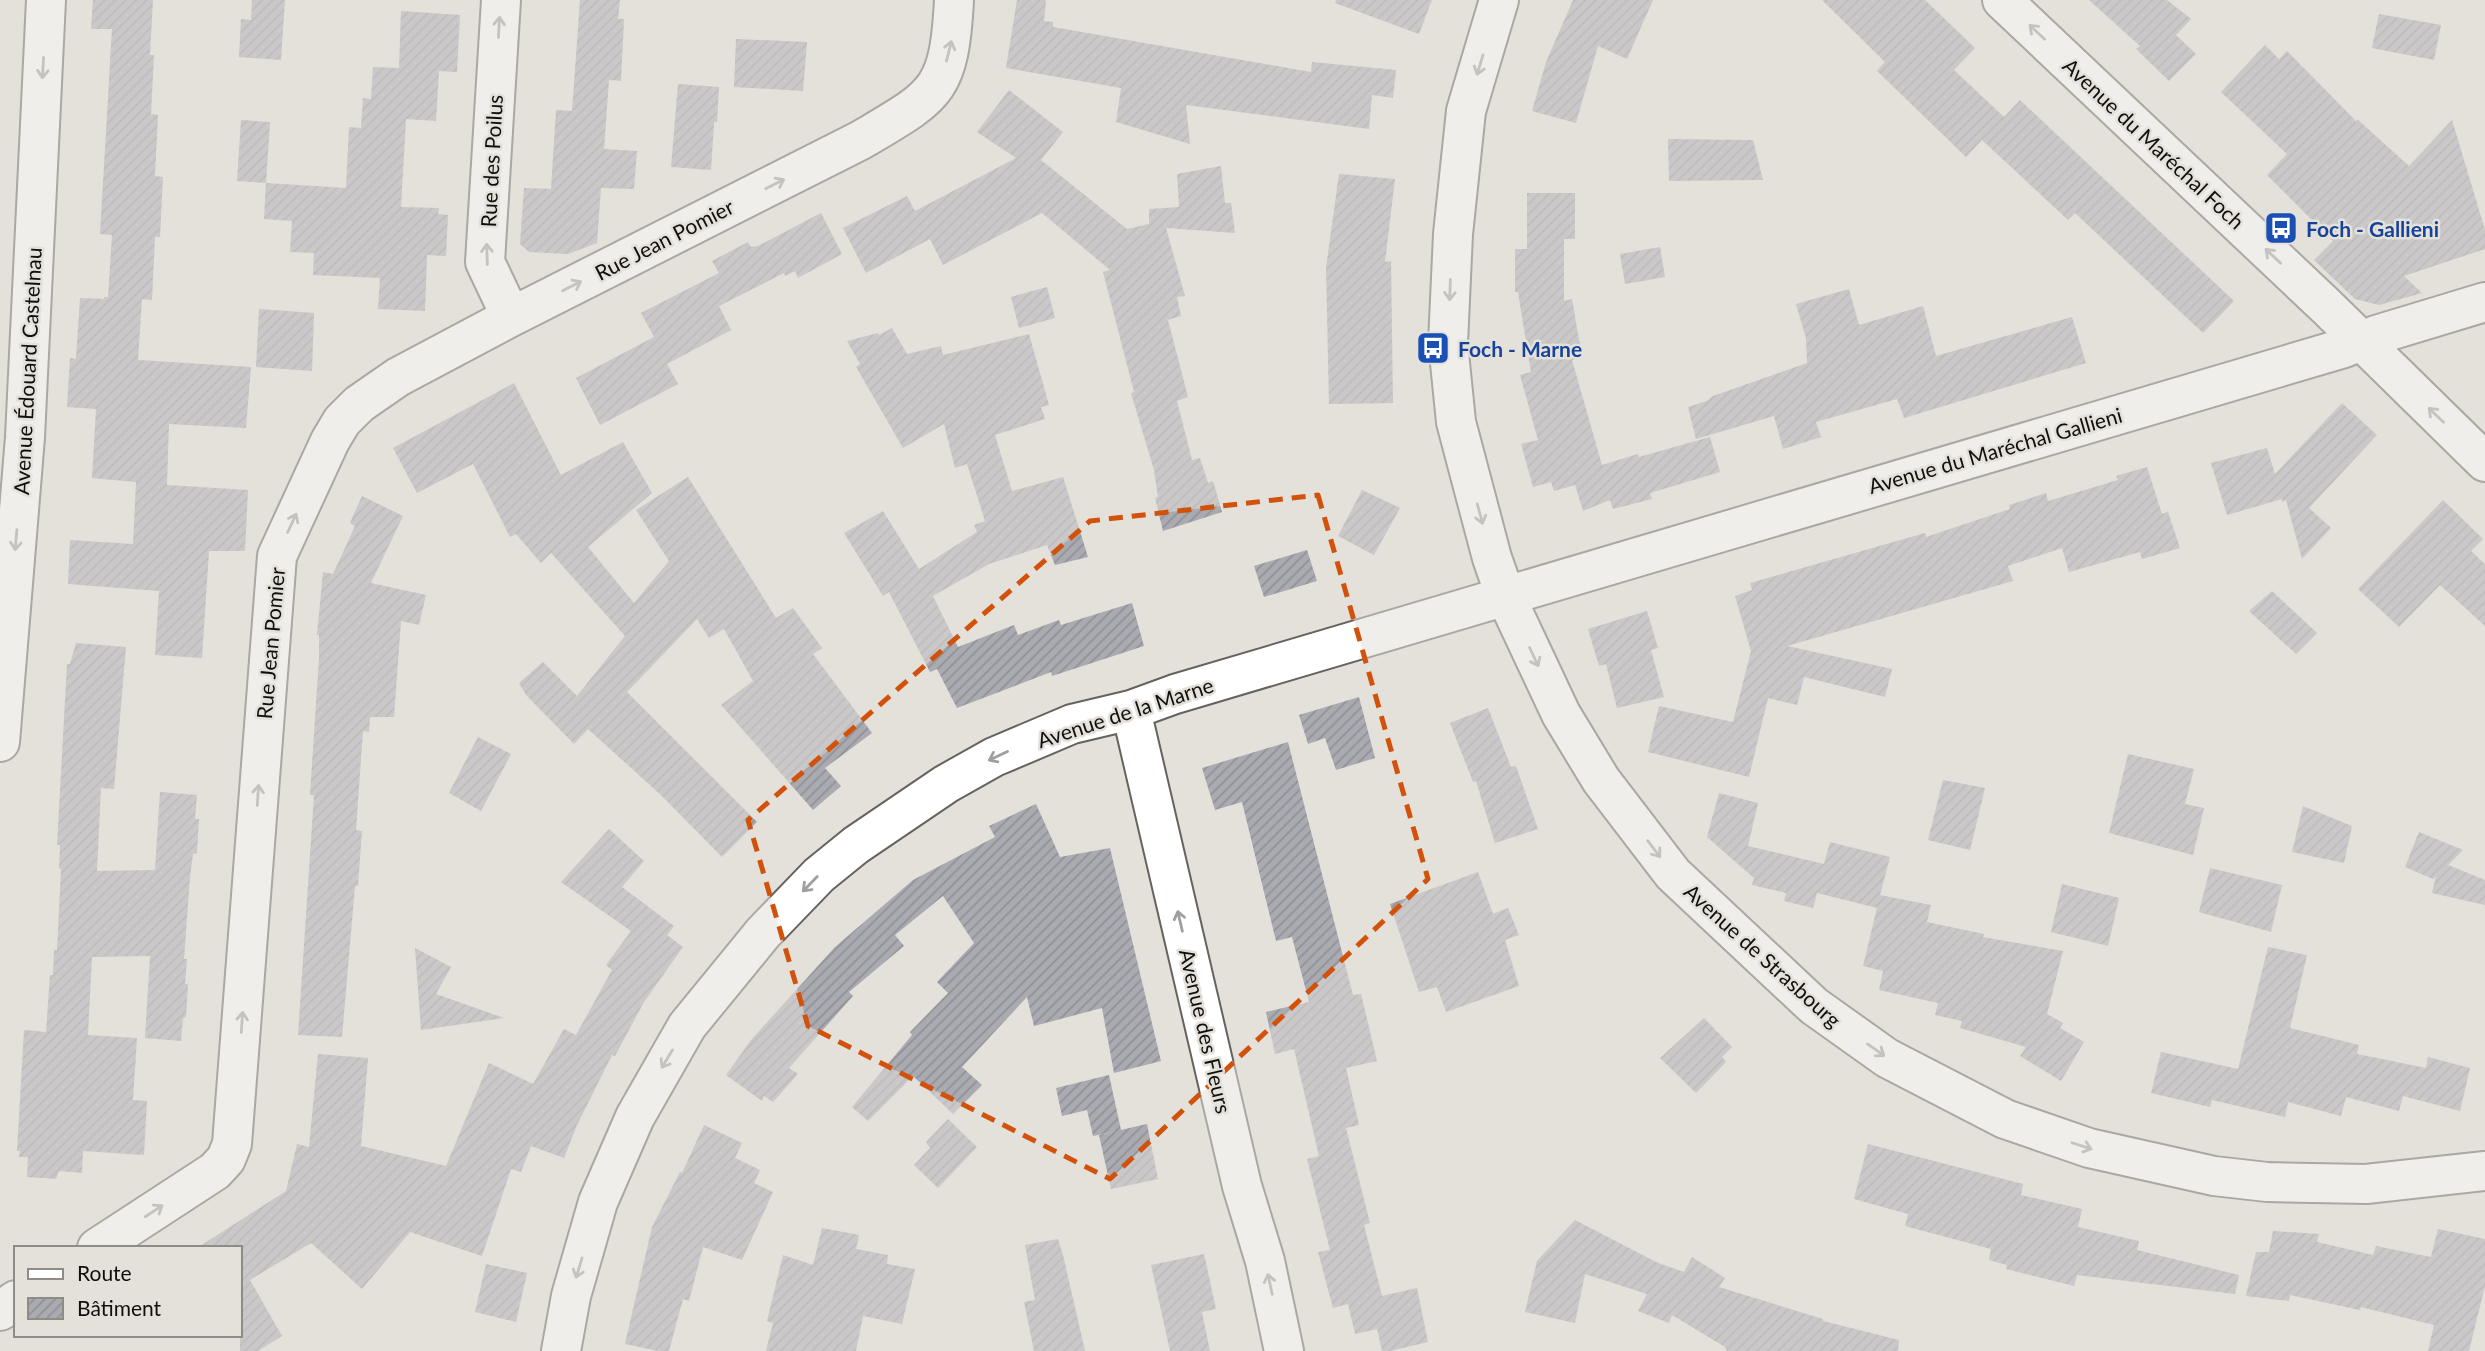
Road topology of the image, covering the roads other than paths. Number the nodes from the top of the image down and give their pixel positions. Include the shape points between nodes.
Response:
1 (46, 0) edge
2 (501, 0) edge
3 (954, 0) edge
4 (1499, 0) edge
5 (2002, 0) edge
6 (2485, 302) edge
7 (511, 317) junction
8 (2361, 341) junction
9 (2485, 462) edge
10 (1505, 595) junction
11 (1131, 710) junction
12 (0, 742) edge
13 (2485, 1171) edge
14 (100, 1246) edge
15 (561, 1351) edge
16 (1284, 1351) edge

1 -> 12 street, Avenue Édouard Castelnau via 25,437
7 -> 2 street, Rue des Poilus via 485,262
7 -> 3 street, Rue Jean Pomier via 861,140 915,108 943,75
4 -> 10 street, Avenue de Strasbourg via 1466,111 1448,343 1456,422
8 -> 5 street, Avenue du Maréchal Foch
6 - 8 street, Avenue du Maréchal Gallieni
14 -> 7 street, Rue Jean Pomier via 215,1171 232,1144 277,556 342,421 398,377
9 -> 8 street, Avenue du Maréchal Foch
8 - 10 street, Avenue du Maréchal Gallieni
10 - 11 street, Avenue de la Marne
10 -> 13 street, Avenue de Strasbourg via 1561,714 1601,780 1673,874 1814,1006 1887,1058 2005,1119 2089,1148 2214,1176 2365,1184
11 -> 15 street, Avenue de la Marne via 1072,724 994,757 946,784 819,875 763,933 687,1026 635,1117 598,1202 570,1296
16 -> 11 street, Avenue des Fleurs

